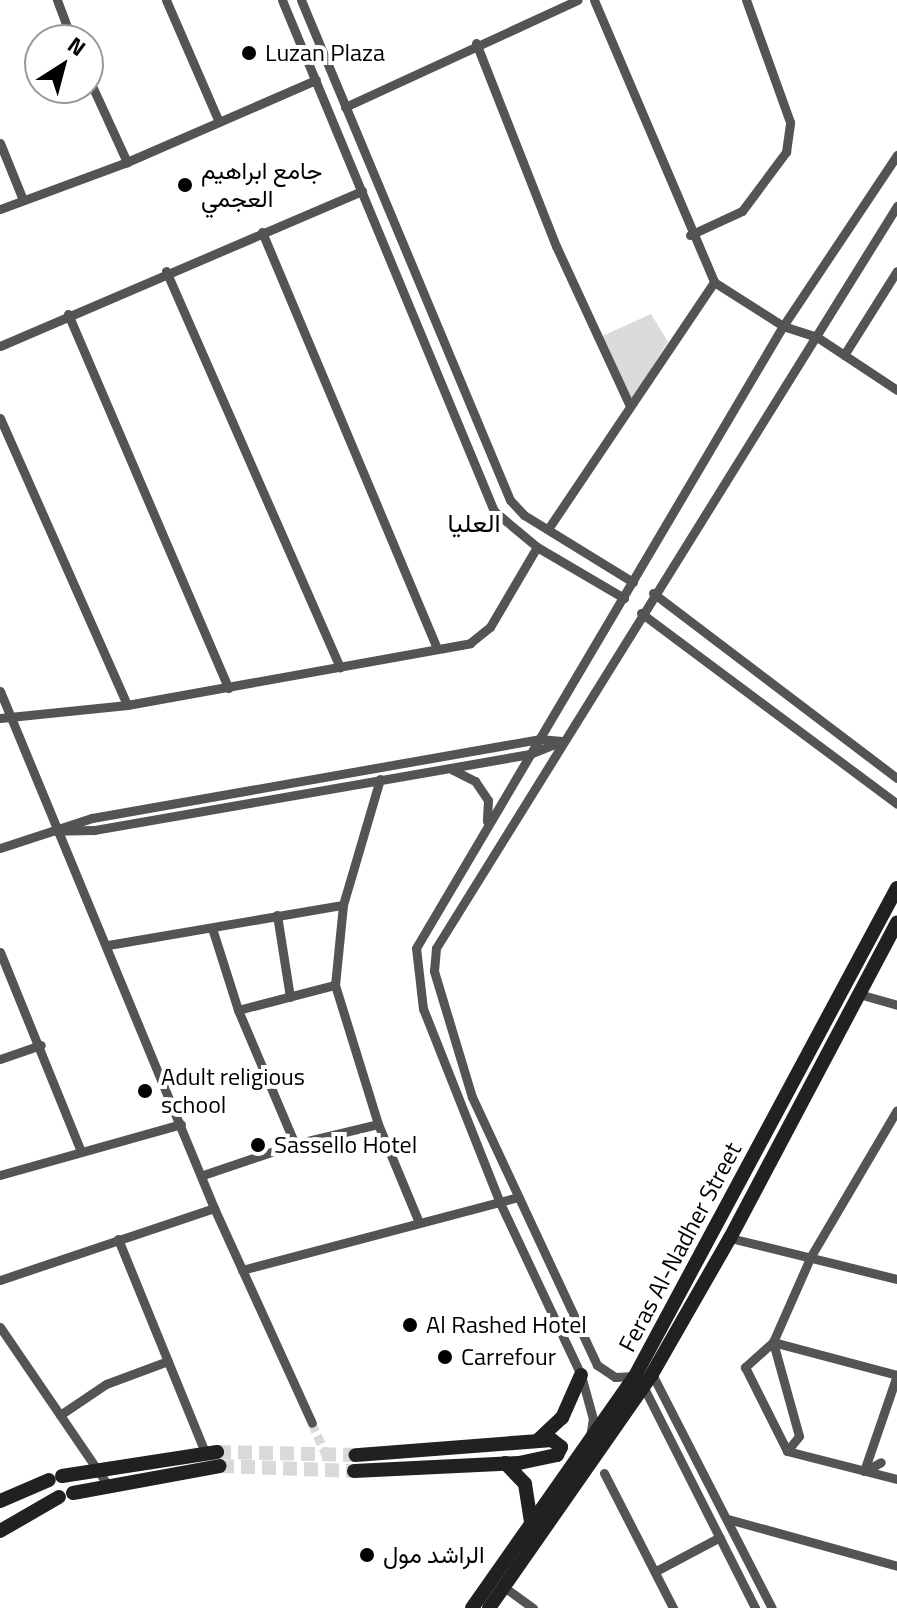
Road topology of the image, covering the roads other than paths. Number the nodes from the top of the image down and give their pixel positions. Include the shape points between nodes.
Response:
1 (57, 0) edge
2 (166, 0) edge
3 (282, 0) edge
4 (301, 0) edge
5 (578, 0) edge
6 (594, 0) edge
7 (746, 0) edge
8 (66, 24) edge
9 (476, 43) junction
10 (316, 80) junction
11 (100, 104) edge
12 (345, 107) junction
13 (219, 122) junction
14 (0, 143) edge
15 (897, 155) edge
16 (127, 162) junction
17 (362, 191) junction
18 (23, 200) junction
19 (897, 206) edge
20 (0, 209) edge
21 (262, 232) junction
22 (690, 235) junction
23 (166, 271) junction
24 (897, 271) edge
25 (714, 282) junction
26 (68, 314) junction
27 (783, 326) junction
28 (817, 337) junction
29 (0, 346) edge
30 (844, 355) junction
31 (897, 390) edge
32 (629, 404) junction
33 (0, 418) edge
34 (548, 529) junction
35 (537, 547) junction
36 (633, 582) junction
37 (653, 593) junction
38 (624, 598) junction
39 (641, 613) junction
40 (437, 649) junction
41 (340, 668) junction
42 (228, 688) junction
43 (0, 691) edge
44 (127, 705) junction
45 (5, 717) edge
46 (539, 739) junction
47 (562, 741) junction
48 (530, 754) junction
49 (441, 769) junction
50 (897, 778) edge
51 (380, 779) junction
52 (897, 804) edge
53 (485, 827) junction
54 (55, 831) junction
55 (0, 848) edge
56 (897, 888) edge
57 (343, 905) junction
58 (277, 915) junction
59 (897, 922) edge
60 (212, 928) junction
61 (108, 945) junction
62 (0, 952) edge
63 (335, 985) junction
64 (859, 994) junction
65 (290, 997) junction
66 (897, 1005) edge
67 (238, 1010) junction
68 (41, 1045) junction
69 (0, 1059) edge
70 (897, 1110) edge
71 (181, 1124) junction
72 (378, 1124) junction
73 (295, 1144) junction
74 (80, 1149) junction
75 (0, 1175) edge
76 (203, 1175) junction
77 (519, 1197) junction
78 (500, 1203) junction
79 (214, 1208) junction
80 (418, 1220) junction
81 (730, 1238) junction
82 (118, 1239) junction
83 (811, 1256) junction
84 (242, 1270) junction
85 (897, 1279) edge
86 (0, 1280) edge
87 (0, 1327) edge
88 (773, 1342) junction
89 (168, 1361) junction
90 (652, 1374) junction
91 (581, 1375) junction
92 (897, 1375) edge
93 (639, 1381) junction
94 (60, 1415) junction
95 (312, 1423) tunnel mouth
96 (589, 1440) junction
97 (536, 1441) junction
98 (787, 1451) junction
99 (356, 1455) tunnel mouth
100 (214, 1457) junction
101 (881, 1462) dead end
102 (505, 1463) junction
103 (98, 1470) junction
104 (354, 1471) tunnel mouth
105 (864, 1471) junction
106 (604, 1473) dead end
107 (897, 1479) edge
108 (107, 1484) junction
109 (0, 1501) edge
110 (709, 1514) junction
111 (729, 1520) junction
112 (531, 1522) junction
113 (0, 1528) edge
114 (720, 1537) junction
115 (897, 1566) edge
116 (656, 1571) junction
117 (504, 1587) junction
118 (472, 1608) edge
119 (489, 1608) edge
120 (533, 1608) edge
121 (673, 1608) edge
122 (755, 1608) edge
123 (772, 1608) edge

1 - 8 street
2 - 13 street
3 - 10 street
4 - 12 street
5 - 9 street
6 - 22 street
7 - 22 street via 790,122 786,152 742,211
9 - 12 street
9 - 32 street via 556,246
10 - 13 street
10 - 17 street
11 - 16 street
12 - 34 street via 510,500
13 - 16 street
14 - 18 street
15 - 27 street
16 - 18 street
17 - 21 street
17 - 35 street via 494,511
18 - 20 street
19 - 28 street
21 - 23 street
21 - 40 street
22 - 25 street
23 - 26 street
23 - 41 street
24 - 30 street
25 - 27 street
25 - 32 street
26 - 29 street
26 - 42 street
27 - 28 street
27 - 36 street
28 - 30 street
28 - 37 street
30 - 31 street
32 - 34 street
33 - 44 street
34 - 36 street
35 - 38 street
35 - 40 street via 490,627 470,643
36 - 38 street
37 - 39 street
37 - 50 street
38 - 46 street
39 - 47 street
39 - 52 street
40 - 41 street
41 - 42 street
42 - 44 street
43 - 45 street
44 - 45 street
45 - 54 street
46 - 47 street
46 - 48 street
46 - 54 street via 92,818
47 - 48 street
47 - 77 street via 436,948 434,971 472,1097
48 - 49 street
48 - 53 street
49 - 51 street
49 - 53 street via 461,771 475,781 488,800
51 - 54 street via 94,830
51 - 57 street
53 - 78 street via 416,948 415,968 423,1009
54 - 55 street
54 - 61 street
56 - 93 street, Feras Al-Nadher Street
57 - 58 street
57 - 63 street
58 - 60 street
58 - 65 street
59 - 64 street, Feras Al-Nadher Street
60 - 61 street
60 - 67 street
61 - 71 street
62 - 68 street
63 - 65 street
63 - 72 street
64 - 66 street
64 - 81 street, Feras Al-Nadher Street
65 - 67 street
67 - 73 street
68 - 69 street
68 - 74 street
70 - 83 street
71 - 74 street
71 - 76 street
72 - 73 street
72 - 80 street
73 - 76 street
74 - 75 street
76 - 79 street
77 - 78 street
77 - 93 street via 597,1365 615,1377
78 - 80 street
78 - 91 street
79 - 82 street
79 - 84 street
80 - 84 street
81 - 83 street
81 - 90 street, Feras Al-Nadher Street
82 - 86 street
82 - 89 street
83 - 85 street
83 - 88 street
84 - 95 street
87 - 94 street
88 - 92 street
88 - 98 street via 799,1436
88 - 98 street via 745,1367
89 - 94 street via 106,1384
89 - 100 street
90 - 93 street, Feras Al-Nadher Street
90 - 111 street
91 - 96 street via 593,1419
91 - 97 street via 562,1418
92 - 105 street
93 - 96 street, Feras Al-Nadher Street
93 - 110 street
93 - 117 street, Feras Al-Nadher Street
94 - 103 street
96 - 112 street, Feras Al-Nadher Street
97 - 99 street
97 - 102 street via 552,1440 560,1450 539,1460
98 - 105 street
100 - 103 street
100 - 108 street
101 - 105 street
102 - 104 street
102 - 112 street via 525,1484
103 - 108 street
103 - 109 street via 56,1478
105 - 107 street
106 - 116 street
108 - 113 street via 66,1495
110 - 111 street
110 - 114 street
111 - 115 street
111 - 123 street
112 - 118 street, Feras Al-Nadher Street
114 - 116 street
114 - 122 street
116 - 121 street
117 - 119 street, Feras Al-Nadher Street
117 - 120 street

